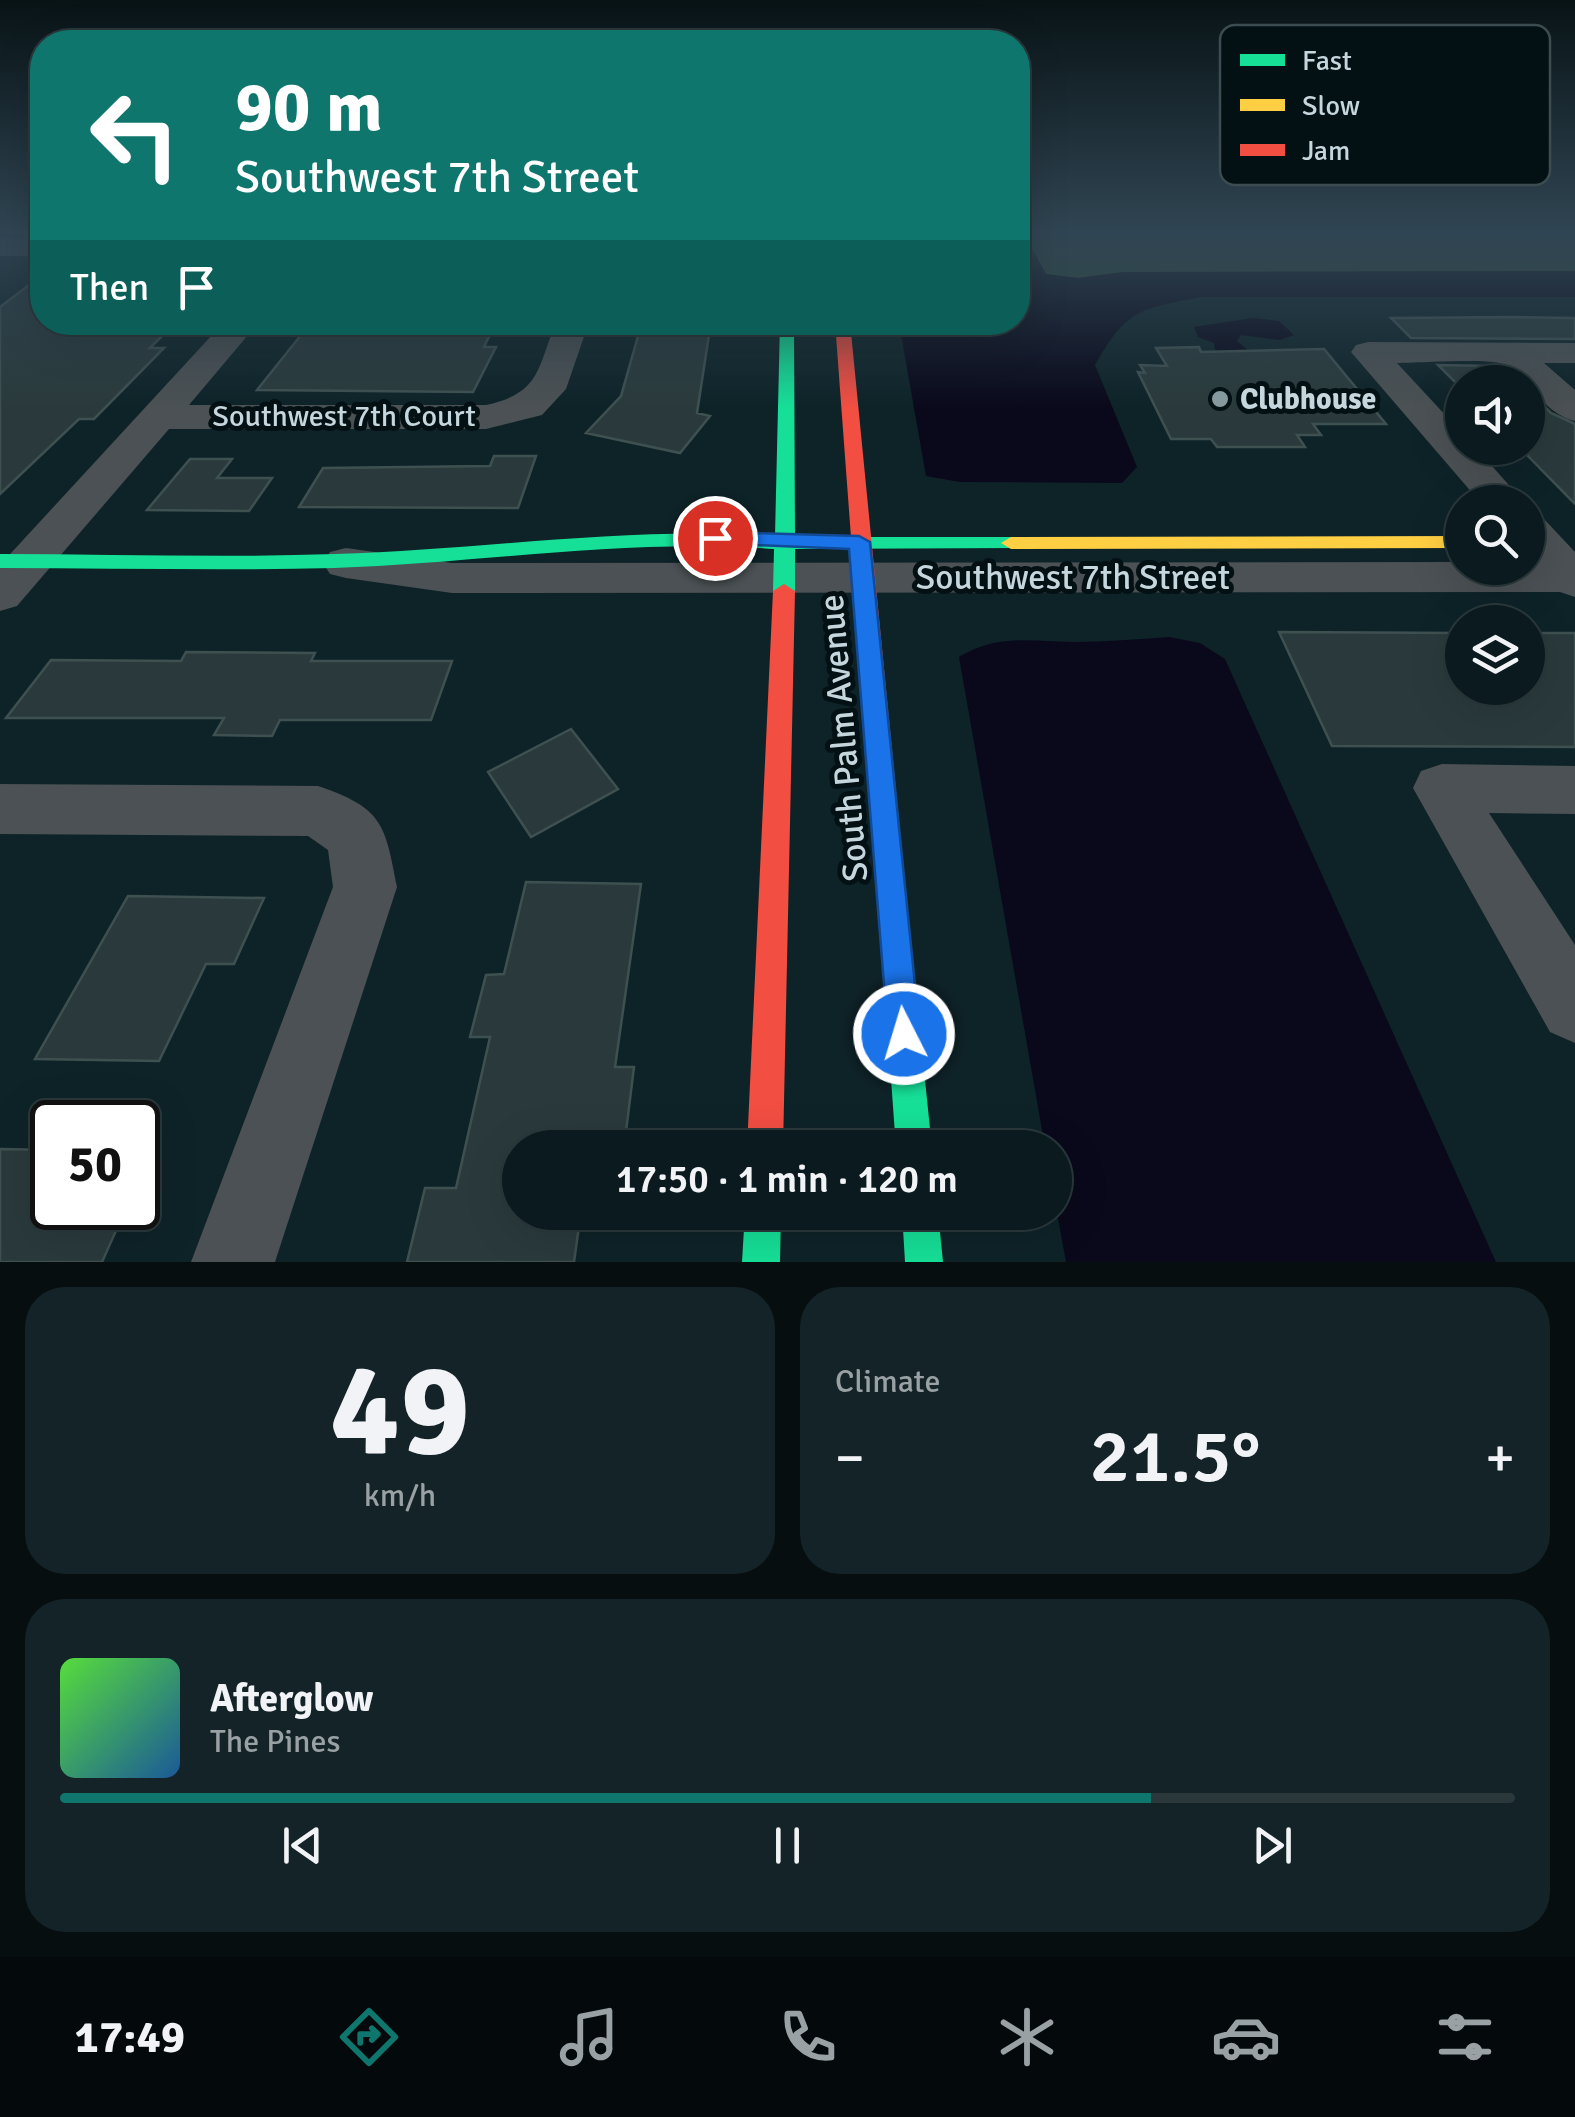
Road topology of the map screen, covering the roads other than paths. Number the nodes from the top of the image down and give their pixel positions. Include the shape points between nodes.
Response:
1 (231, 335) edge
2 (568, 335) edge
3 (787, 335) edge
4 (843, 335) edge
5 (1512, 353) junction
6 (1575, 354) edge
7 (1575, 410) edge
8 (158, 417) junction
9 (1489, 485) edge
10 (1545, 551) edge
11 (1442, 554) edge
12 (785, 560) junction
13 (861, 560) junction
14 (15, 561) edge
15 (336, 561) joint
16 (1573, 579) edge
17 (0, 595) edge
18 (1575, 790) edge
19 (0, 808) edge
20 (1575, 1008) edge
21 (766, 1130) edge
22 (912, 1130) edge
23 (762, 1230) edge
24 (921, 1230) edge
25 (233, 1262) edge
26 (761, 1262) edge
27 (924, 1262) edge

1 - 8 street
2 - 8 street, Southwest 7th Court via 548,389 529,407 486,417
3 - 12 main road, South Palm Avenue
4 - 13 main road, South Palm Avenue
5 - 6 street
5 - 7 street
5 - 9 street via 1368,352
8 - 14 street
10 - 16 street
11 - 13 street, Southwest 7th Street
11 - 16 street, Southwest 7th Street
12 - 13 street, Southwest 7th Street
12 - 15 street, Southwest 7th Street via 452,578
12 - 21 main road, South Palm Avenue
13 - 22 main road, South Palm Avenue
14 - 15 main road, Southwest 7th Street
14 - 17 street
18 - 20 street via 1442,788
19 - 25 street via 318,811 357,836 365,887
23 - 26 main road
24 - 27 main road

